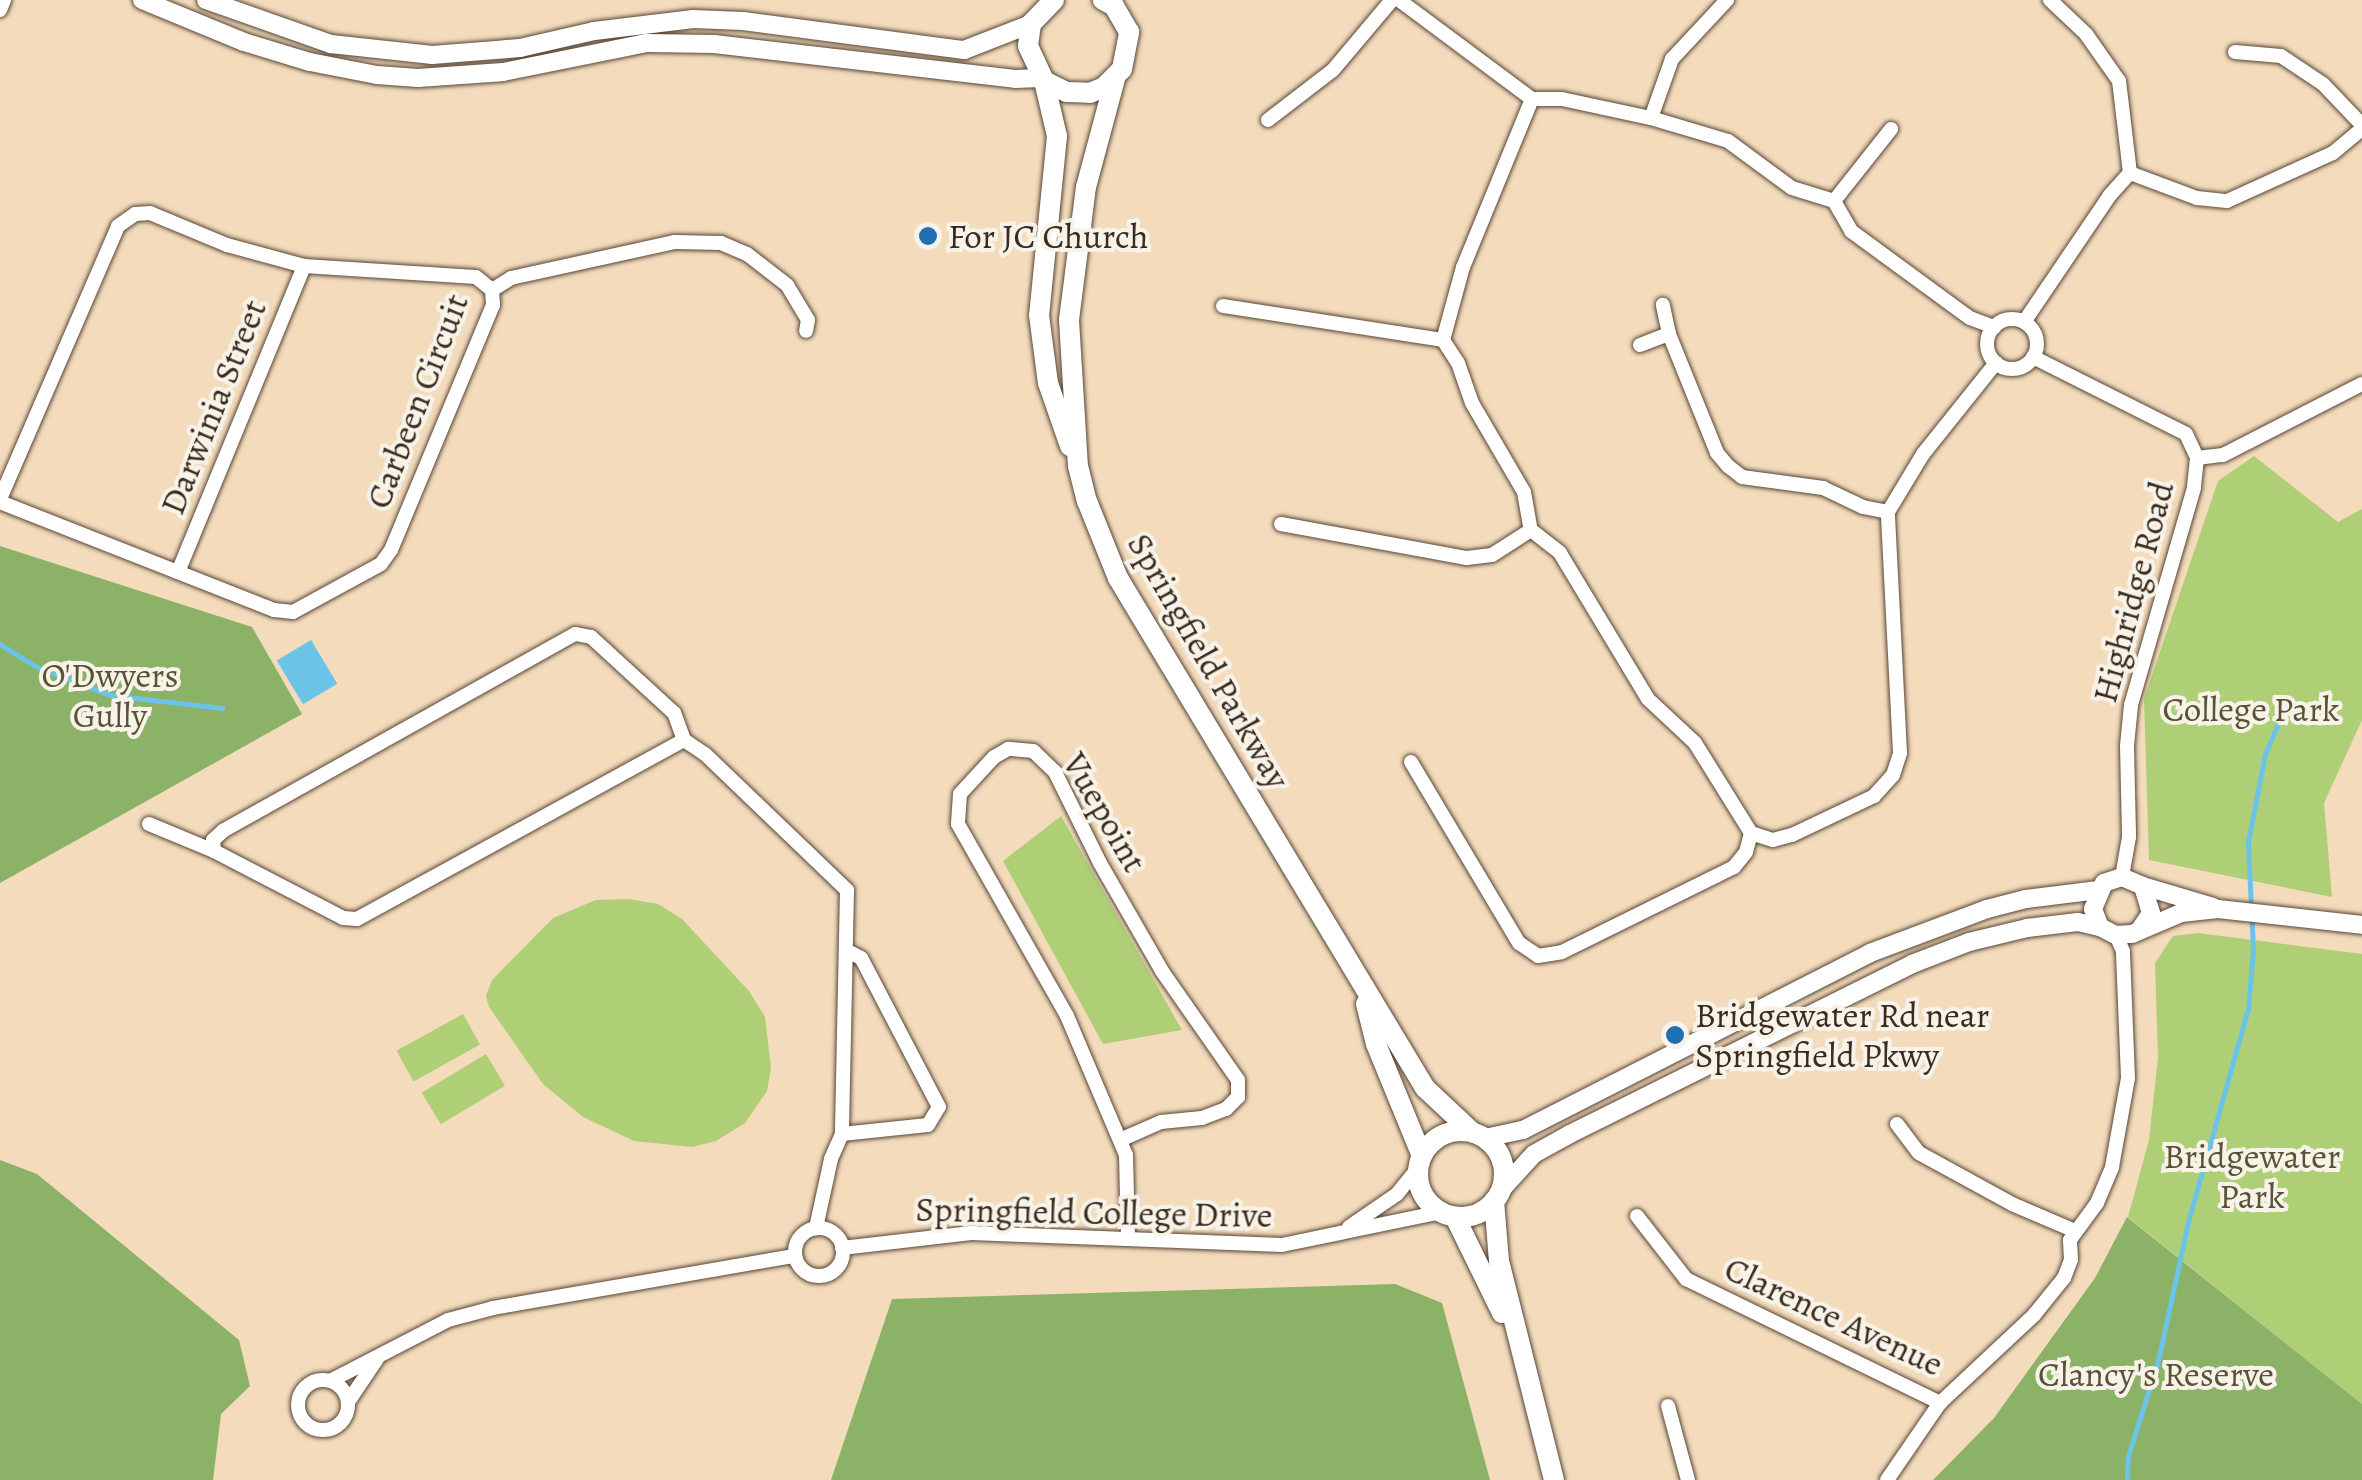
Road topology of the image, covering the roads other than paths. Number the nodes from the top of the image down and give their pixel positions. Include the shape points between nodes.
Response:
1 (4, 0) edge
2 (142, 0) edge
3 (206, 0) edge
4 (1054, 0) edge
5 (1103, 0) edge
6 (1392, 0) edge
7 (1400, 0) edge
8 (1728, 0) edge
9 (2050, 0) edge
10 (1125, 9) edge
11 (0, 10) edge
12 (1031, 24) junction
13 (2235, 52) dead end
14 (1115, 78) junction
15 (1042, 79) junction
16 (1532, 100) junction
17 (1650, 118) junction
18 (1268, 120) dead end
19 (2362, 127) edge
20 (1891, 129) dead end
21 (2130, 172) junction
22 (1834, 201) junction
23 (304, 266) junction
24 (492, 290) junction
25 (1663, 305) dead end
26 (1223, 306) dead end
27 (2024, 322) junction
28 (1994, 327) junction
29 (806, 332) dead end
30 (1669, 334) junction
31 (1443, 340) junction
32 (1640, 344) dead end
33 (2033, 357) junction
34 (1996, 363) junction
35 (2362, 384) edge
36 (2197, 458) junction
37 (1078, 466) junction
38 (0, 501) edge
39 (1888, 512) junction
40 (1281, 524) dead end
41 (1531, 530) junction
42 (178, 572) junction
43 (684, 740) junction
44 (1411, 762) dead end
45 (149, 824) dead end
46 (1751, 833) junction
47 (214, 850) junction
48 (2122, 878) junction
49 (2143, 886) junction
50 (2098, 890) junction
51 (2218, 909) junction
52 (2362, 925) edge
53 (2122, 935) junction
54 (849, 952) junction
55 (1348, 960) junction
56 (1896, 1124) dead end
57 (842, 1134) junction
58 (1479, 1135) junction
59 (1120, 1140) junction
60 (1420, 1162) junction
61 (1498, 1195) junction
62 (1448, 1214) junction
63 (1638, 1216) dead end
64 (816, 1228) junction
65 (1344, 1230) junction
66 (2075, 1231) junction
67 (1128, 1238) junction
68 (842, 1248) junction
69 (795, 1256) junction
70 (380, 1354) junction
71 (1528, 1375) junction
72 (330, 1381) junction
73 (348, 1402) junction
74 (1940, 1403) junction
75 (1668, 1406) dead end
76 (1556, 1479) edge
77 (1688, 1480) edge
78 (1887, 1480) edge

1 - 11 street
2 - 15 street via 244,42 377,75 504,72 647,44 681,44
3 - 12 street via 331,44 432,55 693,20 743,20 964,50
4 - 12 main road
5 - 10 main road
6 - 18 street via 1341,62
7 - 16 street
8 - 17 street via 1672,59
9 - 21 street via 2086,34 2119,81
10 - 14 main road, Springfield Parkway via 1130,43
12 - 15 main road via 1029,57
13 - 19 street via 2281,56 2324,84
14 - 15 main road via 1080,94
14 - 37 main road, Springfield Parkway via 1086,187 1069,320
15 - 37 main road via 1057,136 1040,283 1042,352
16 - 17 street via 1562,99
16 - 31 street via 1462,267
17 - 22 street via 1728,142 1792,188
19 - 21 street via 2333,153 2226,200 2197,198
20 - 22 street
21 - 27 street
22 - 28 street via 1851,231 1970,318
23 - 24 street, Carbeen Circuit via 476,277
23 - 38 street, Carbeen Circuit via 227,245 150,213 134,214 118,226
23 - 42 street, Darwinia Street
24 - 29 street via 511,278 675,242 721,243 787,285 808,320
24 - 42 street, Carbeen Circuit via 494,305 381,564 294,612
25 - 30 street
26 - 31 street
27 - 28 street
27 - 33 street via 2036,338
28 - 34 street via 1987,345
30 - 32 street
30 - 39 street via 1728,466 1742,476 1822,488
31 - 41 street via 1524,492
33 - 34 street via 2016,368
33 - 36 street, Highridge Road via 2186,434
34 - 39 street via 1923,454
35 - 36 street via 2223,455
36 - 48 street, Highridge Road via 2131,704
37 - 55 main road, Springfield Parkway via 1118,578
38 - 42 street, Carbeen Circuit
39 - 46 street via 1900,753 1893,775 1874,796 1792,836 1773,840
40 - 41 street via 1467,558 1492,555
41 - 46 street via 1560,552 1648,699 1695,742
43 - 47 street via 357,919 343,918
43 - 47 street via 674,713 591,637 576,634 223,830 213,840
43 - 54 street via 841,882 847,890
44 - 46 street via 1519,943 1538,956 1562,952 1734,868
45 - 47 street
48 - 49 street
48 - 50 street
49 - 51 street
49 - 53 street via 2151,912
50 - 53 street via 2093,909
50 - 58 street via 2026,898 1887,946 1523,1130
51 - 52 street
51 - 53 street via 2181,913
53 - 61 street via 2078,922 2028,928 1912,964 1534,1154
53 - 66 street, Clarence Avenue via 2128,1078 2112,1167 2097,1204
54 - 57 street
54 - 57 street via 861,958 939,1107 928,1125
55 - 58 main road, Springfield Parkway via 1425,1088
55 - 60 main road, Springfield Parkway
56 - 66 street via 1934,1163
57 - 64 street
58 - 60 main road via 1443,1134
58 - 61 main road via 1503,1164
59 - 59 street, Vuepoint via 1067,1016 958,824 960,794 1008,749 1033,751 1055,772 1162,971 1238,1080 1238,1097 1226,1109 1161,1122
59 - 67 street, Vuepoint via 1130,1190
60 - 62 main road via 1423,1194
60 - 65 street, Springfield College Drive via 1397,1194
61 - 62 main road via 1472,1216
61 - 71 main road via 1498,1254
62 - 65 street, Springfield College Drive
62 - 71 main road
63 - 74 street, Clarence Avenue via 1686,1278
64 - 68 street via 830,1230
64 - 69 street via 799,1237
65 - 67 street, Springfield College Drive via 1282,1246
66 - 74 street, Clarence Avenue via 2064,1278
67 - 68 street, Springfield College Drive via 971,1233
68 - 69 street via 837,1267 825,1275 802,1270
69 - 70 street via 493,1308 448,1320
70 - 72 street
70 - 73 street
71 - 76 main road
72 - 73 street
72 - 73 street via 303,1391 302,1420 317,1430 334,1428 344,1420
74 - 78 street
75 - 77 street

